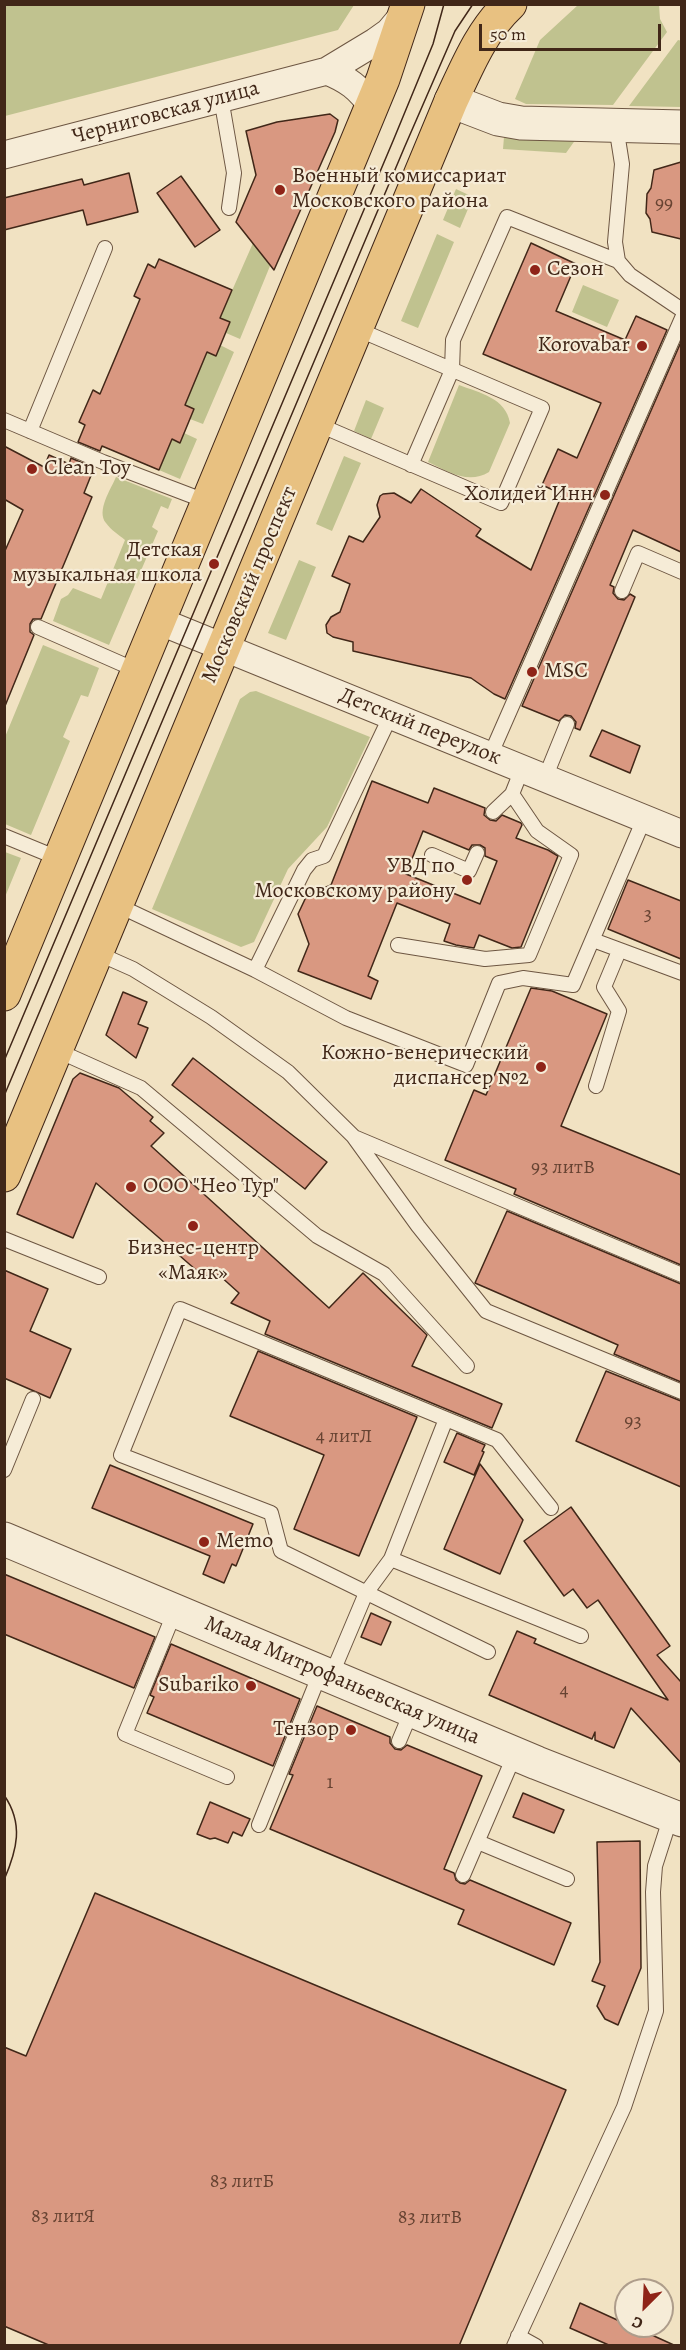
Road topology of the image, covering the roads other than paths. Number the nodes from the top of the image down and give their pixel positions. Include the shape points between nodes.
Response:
1 (510, 4) edge
2 (408, 7) edge
3 (327, 71) junction
4 (221, 98) junction
5 (451, 102) junction
6 (372, 107) junction
7 (616, 126) junction
8 (681, 127) edge
9 (4, 154) edge
10 (229, 208) dead end
11 (105, 248) dead end
12 (618, 261) junction
13 (681, 310) edge
14 (681, 318) edge
15 (357, 329) junction
16 (452, 370) junction
17 (4, 420) edge
18 (317, 424) junction
19 (30, 431) junction
20 (411, 465) junction
21 (208, 502) junction
22 (681, 572) edge
23 (622, 591) dead end
24 (159, 621) junction
25 (38, 627) dead end
26 (224, 648) junction
27 (138, 671) junction
28 (391, 715) junction
29 (567, 724) dead end
30 (490, 756) junction
31 (533, 773) junction
32 (512, 794) junction
33 (494, 812) dead end
34 (644, 819) junction
35 (681, 834) edge
36 (4, 836) edge
37 (477, 853) dead end
38 (432, 855) dead end
39 (60, 859) junction
40 (117, 905) junction
41 (593, 940) junction
42 (398, 945) dead end
43 (619, 951) junction
44 (97, 952) junction
45 (255, 970) junction
46 (681, 973) edge
47 (4, 993) edge
48 (56, 1050) junction
49 (596, 1086) dead end
50 (353, 1136) junction
51 (4, 1175) edge
52 (4, 1239) edge
53 (681, 1275) edge
54 (99, 1277) dead end
55 (467, 1366) dead end
56 (681, 1392) edge
57 (33, 1400) dead end
58 (446, 1419) junction
59 (4, 1470) edge
60 (551, 1508) dead end
61 (4, 1539) edge
62 (391, 1559) junction
63 (366, 1593) junction
64 (175, 1611) junction
65 (581, 1636) dead end
66 (488, 1652) dead end
67 (326, 1673) junction
68 (412, 1710) junction
69 (399, 1741) dead end
70 (515, 1754) junction
71 (227, 1776) dead end
72 (676, 1818) edge
73 (259, 1825) dead end
74 (478, 1842) junction
75 (463, 1875) dead end
76 (567, 1878) dead end
77 (516, 2341) edge
78 (536, 2346) edge

1 - 5 main road, Московский проспект via 474,52
2 - 3 street, Черниговская улица via 389,32
2 - 6 main road
3 - 4 street, Черниговская улица
3 - 6 street via 353,83
4 - 9 street, Черниговская улица
4 - 10 lane via 234,173
5 - 7 street via 521,123
5 - 15 main road, Московский проспект
6 - 21 main road
7 - 8 street
7 - 12 lane via 622,164 615,242
11 - 19 lane
12 - 13 lane via 630,275
12 - 16 lane via 507,217 453,340
14 - 30 lane
15 - 16 lane
15 - 18 main road, Московский проспект
16 - 20 lane
16 - 20 lane via 542,408 538,418 501,503
17 - 19 lane
18 - 20 lane
18 - 26 main road, Московский проспект
19 - 21 lane
21 - 24 main road
22 - 23 lane via 638,553
24 - 26 street, Детский переулок
24 - 27 main road
25 - 27 lane
26 - 28 street, Детский переулок
26 - 40 main road, Московский проспект
27 - 39 main road
28 - 30 street, Детский переулок
28 - 45 lane via 324,856 312,860 304,870
29 - 31 lane
30 - 31 street, Детский переулок
31 - 32 lane
31 - 34 street, Детский переулок
32 - 33 lane
32 - 42 lane via 537,831 570,855 529,955 485,959
34 - 35 street, Детский переулок
34 - 41 lane
36 - 39 lane
37 - 38 lane via 469,871
39 - 47 main road
40 - 44 main road, Московский проспект
40 - 45 lane
41 - 43 lane
41 - 45 lane via 573,985 523,978 499,983 466,1065 346,1018
43 - 46 lane
43 - 49 lane via 604,987 619,1011
44 - 48 main road, Московский проспект
44 - 50 lane via 133,969 210,1017 288,1072
48 - 51 main road, Московский проспект
48 - 55 lane via 141,1088 317,1236 384,1274
50 - 53 lane
50 - 56 lane via 486,1311
52 - 54 lane
57 - 59 lane
58 - 60 lane via 497,1440
58 - 62 lane
58 - 63 lane via 180,1309 121,1455 271,1513 281,1551
61 - 64 street, Малая Митрофаньевская улица
62 - 63 lane
62 - 65 lane
63 - 66 lane
63 - 67 lane
64 - 67 street, Малая Митрофаньевская улица
64 - 71 lane via 125,1734
67 - 68 street, Малая Митрофаньевская улица
67 - 73 lane
68 - 69 lane
68 - 70 street, Малая Митрофаньевская улица
70 - 72 street, Малая Митрофаньевская улица
70 - 74 lane
72 - 77 lane via 655,1866 652,1892 656,2011 624,2107
74 - 75 lane
74 - 76 lane
77 - 78 lane

